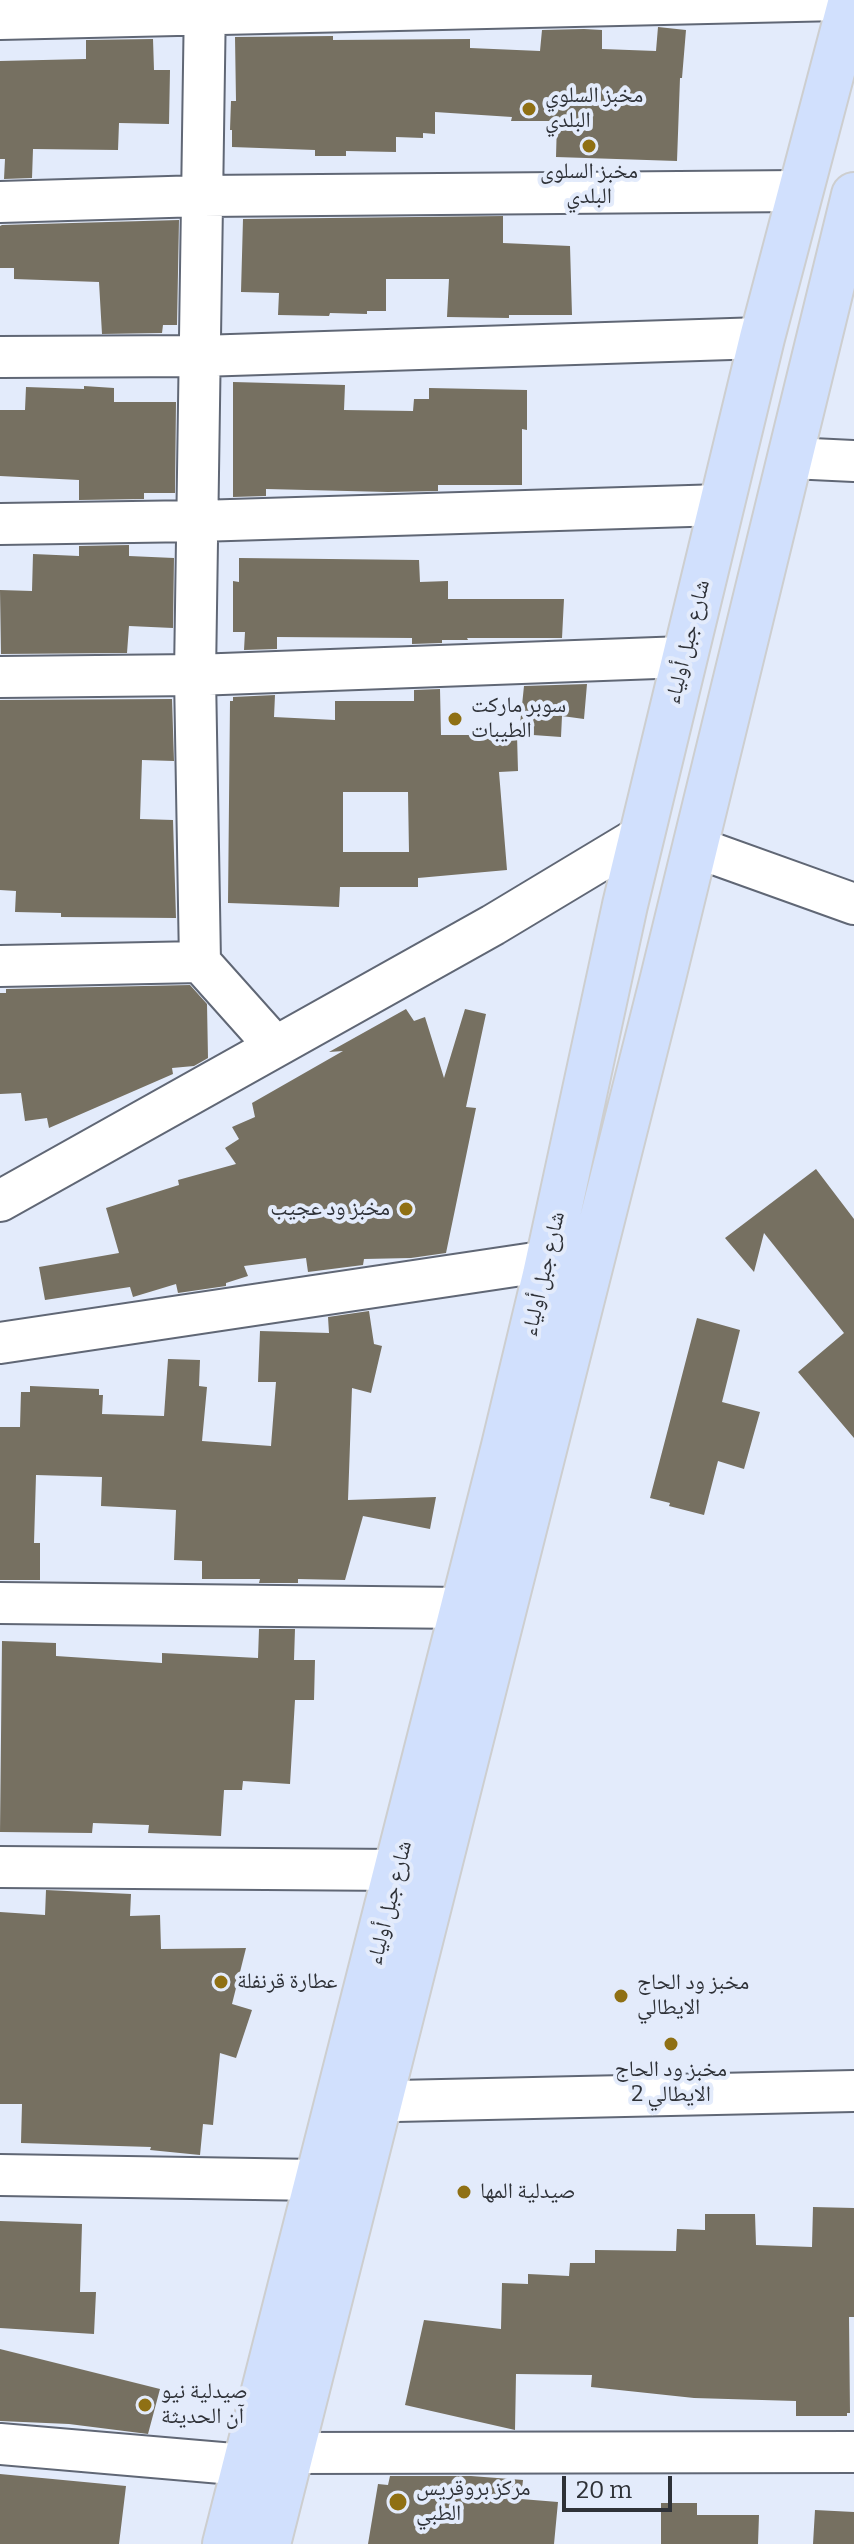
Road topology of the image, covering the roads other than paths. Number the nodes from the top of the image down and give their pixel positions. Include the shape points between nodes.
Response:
1 (840, 0) edge
2 (851, 0) edge
3 (205, 8) edge
4 (0, 19) edge
5 (799, 191) junction
6 (854, 195) edge
7 (202, 196) junction
8 (0, 202) edge
9 (762, 338) junction
10 (200, 356) junction
11 (0, 357) edge
12 (791, 458) junction
13 (854, 461) edge
14 (722, 505) junction
15 (198, 521) junction
16 (0, 524) edge
17 (684, 657) junction
18 (195, 675) junction
19 (0, 677) edge
20 (641, 836) junction
21 (695, 847) junction
22 (854, 904) edge
23 (200, 962) junction
24 (0, 966) edge
25 (275, 1046) junction
26 (0, 1201) edge
27 (548, 1261) junction
28 (0, 1343) edge
29 (0, 1603) edge
30 (464, 1608) junction
31 (0, 1867) edge
32 (398, 1870) junction
33 (854, 2091) edge
34 (359, 2102) junction
35 (0, 2175) edge
36 (318, 2180) junction
37 (0, 2444) edge
38 (854, 2452) edge
39 (290, 2453) junction
40 (245, 2465) junction
41 (225, 2544) edge
42 (268, 2544) edge

1 - 3 street
2 - 5 main road, شارع جبل أولياء
3 - 4 street
3 - 7 street
5 - 7 street
5 - 9 main road, شارع جبل أولياء
6 - 12 main road, شارع جبل أولياء
7 - 8 street
7 - 10 street
9 - 10 street
9 - 14 main road, شارع جبل أولياء
10 - 11 street
10 - 15 street
12 - 13 street
12 - 21 main road, شارع جبل أولياء
14 - 15 street
14 - 17 main road, شارع جبل أولياء
15 - 16 street
15 - 18 street
17 - 18 street
17 - 20 main road, شارع جبل أولياء
18 - 19 street
18 - 23 street
20 - 25 street
20 - 27 main road, شارع جبل أولياء
21 - 22 street
21 - 34 main road, شارع جبل أولياء
23 - 24 street
23 - 25 street
25 - 26 street
27 - 28 street
27 - 30 main road, شارع جبل أولياء
29 - 30 street
30 - 32 main road, شارع جبل أولياء
31 - 32 street
32 - 34 main road, شارع جبل أولياء
33 - 34 street
34 - 36 main road, شارع جبل أولياء
34 - 39 main road, شارع جبل أولياء
35 - 36 street
36 - 40 main road, شارع جبل أولياء
37 - 40 street
38 - 39 street
39 - 42 main road, شارع جبل أولياء
40 - 41 main road, شارع جبل أولياء

